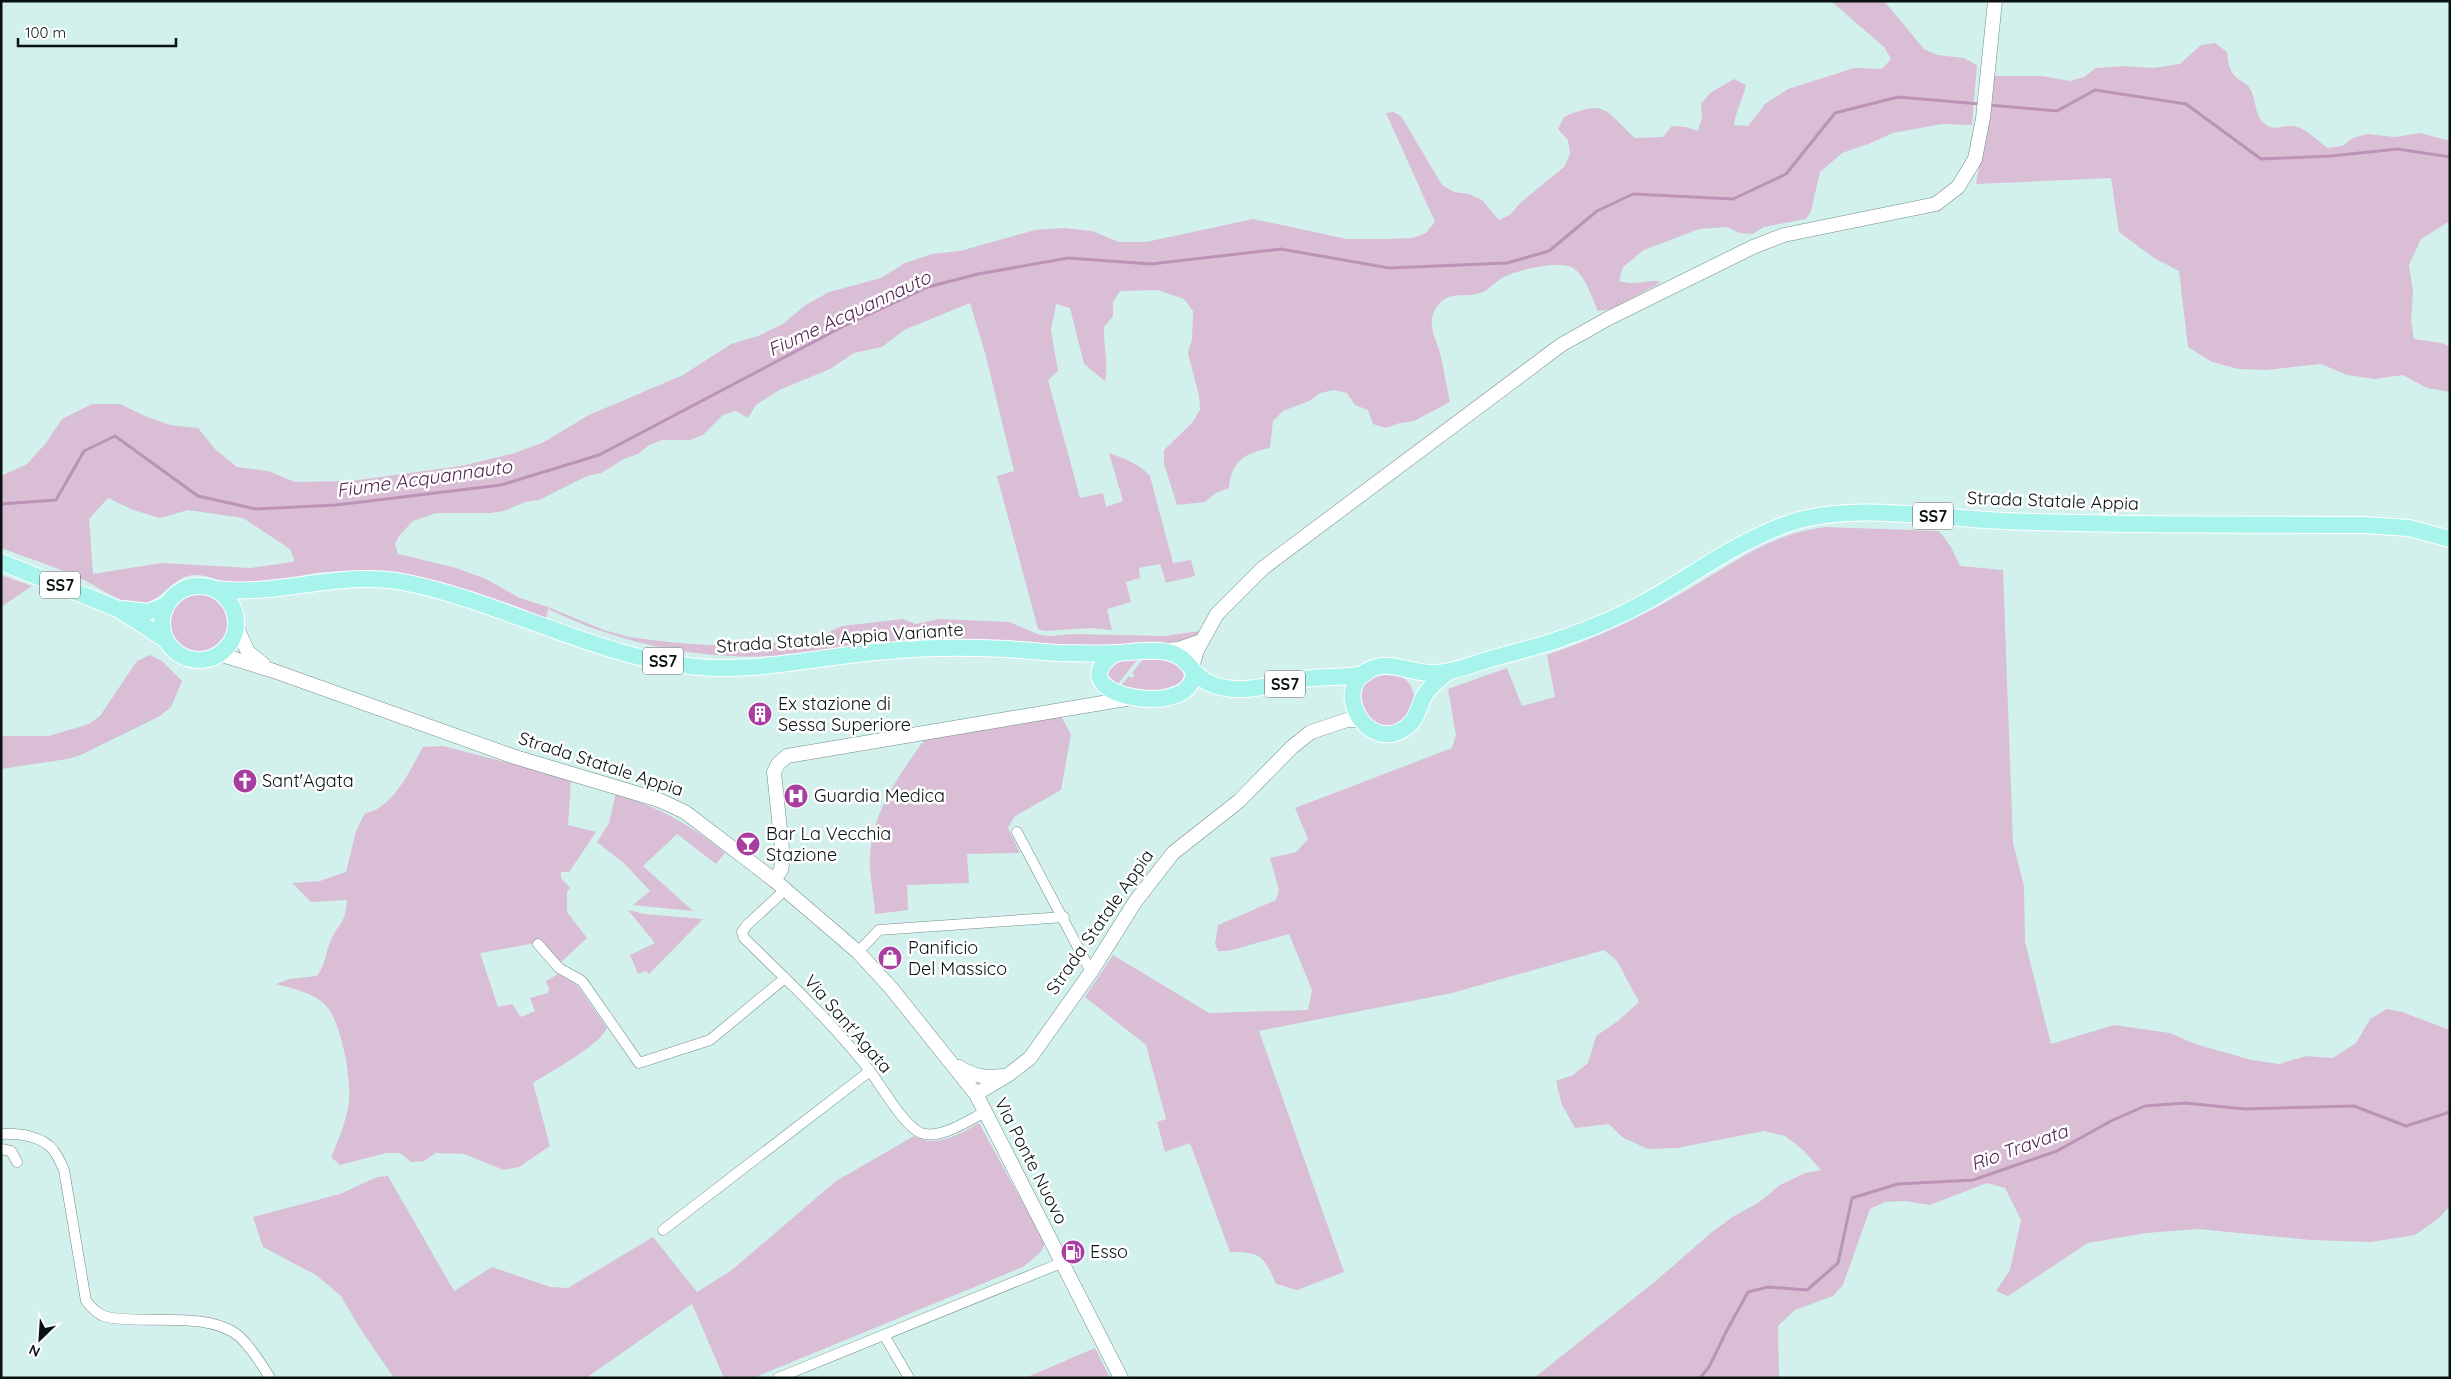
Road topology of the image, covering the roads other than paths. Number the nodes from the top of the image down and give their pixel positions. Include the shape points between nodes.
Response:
1 (1995, 1) edge
2 (2450, 539) edge
3 (1, 562) edge
4 (281, 587) junction
5 (215, 589) junction
6 (166, 605) junction
7 (118, 609) junction
8 (237, 623) junction
9 (166, 640) junction
10 (1201, 640) junction
11 (1161, 651) junction
12 (1055, 652) junction
13 (1116, 653) junction
14 (216, 656) junction
15 (1193, 669) junction
16 (1404, 670) junction
17 (274, 671) junction
18 (1448, 672) junction
19 (1365, 674) junction
20 (1100, 677) junction
21 (1332, 678) junction
22 (1239, 688) junction
23 (1176, 694) junction
24 (1132, 698) junction
25 (1353, 701) junction
26 (1090, 704) junction
27 (1420, 706) junction
28 (1360, 720) junction
29 (1327, 726) junction
30 (1016, 832) dead end
31 (780, 885) junction
32 (1064, 917) junction
33 (538, 944) dead end
34 (858, 952) junction
35 (1091, 972) junction
36 (784, 978) junction
37 (949, 1060) junction
38 (870, 1072) junction
39 (1008, 1075) junction
40 (976, 1094) junction
41 (985, 1112) junction
42 (1, 1134) edge
43 (1, 1149) edge
44 (17, 1162) dead end
45 (663, 1230) dead end
46 (1061, 1263) junction
47 (884, 1335) junction
48 (270, 1378) edge
49 (778, 1378) edge
50 (909, 1378) edge
51 (1121, 1378) edge

1 - 10 street via 1975,159 1958,187 1936,204 1784,235 1760,244 1560,345 1263,568 1216,614
2 - 18 main road, Strada Statale Appia / SS7 via 2409,528 2364,525 2005,521 1877,513 1829,515 1790,523 1735,546 1647,601 1606,621 1560,639
3 - 7 main road, Strada Statale Appia / SS7
4 - 5 main road, Strada Statale Appia Variante / SS7
4 - 8 main road, Strada Statale Appia Variante / SS7 via 248,601
4 - 12 main road, Strada Statale Appia Variante / SS7 via 352,579 400,581 440,590 601,646 646,658 714,668 743,668 887,650 941,648
5 - 6 main road, Strada Statale Appia / SS7 via 193,586 182,589
5 - 8 main road, Strada Statale Appia / SS7 via 226,596
6 - 7 main road, Strada Statale Appia / SS7 via 148,612
6 - 9 main road via 162,622
7 - 9 main road, Strada Statale Appia / SS7
8 - 14 main road, SS7 via 230,645
8 - 17 street, Strada Statale Appia / SS7 via 248,652
9 - 14 main road, Strada Statale Appia / SS7 via 187,659
10 - 11 street via 1178,649
10 - 15 street
11 - 13 main road, Strada Statale Appia Variante / SS7
11 - 15 main road, Strada Statale Appia Variante / SS7 via 1179,656
12 - 13 main road, Strada Statale Appia Variante / SS7
12 - 20 main road, Strada Statale Appia Variante / SS7 via 1086,663
13 - 20 main road via 1104,663
14 - 17 street, Strada Statale Appia / SS7
15 - 22 main road, Strada Statale Appia Variante / SS7 via 1208,682
15 - 23 main road via 1192,682 1186,690
16 - 18 main road, Strada Statale Appia / SS7 via 1426,674
16 - 19 main road, Strada Statale Appia / SS7 via 1379,666
16 - 27 main road via 1417,684
17 - 31 street, Strada Statale Appia / SS7 via 515,757 659,800 685,812
18 - 27 main road, Strada Statale Appia / SS7 via 1434,683
19 - 21 main road, Strada Statale Appia Variante / SS7
19 - 25 main road, Strada Statale Appia via 1355,688
20 - 24 main road, Strada Statale Appia Variante / SS7 via 1113,692
20 - 26 street via 1102,689
21 - 22 main road, Strada Statale Appia Variante / SS7
21 - 25 main road via 1347,688
22 - 23 main road, Strada Statale Appia Variante / SS7
23 - 24 main road, Strada Statale Appia Variante / SS7
24 - 26 street
25 - 28 main road
25 - 29 street, Strada Statale Appia
26 - 31 street via 787,756 774,772 783,858
27 - 28 main road, Strada Statale Appia / SS7 via 1410,725 1390,733 1368,728
28 - 29 street, Strada Statale Appia
29 - 35 street, Strada Statale Appia via 1311,732 1292,747 1239,801 1173,853 1135,902
30 - 32 street
31 - 34 street, Strada Statale Appia / SS7
31 - 36 street, Via Sant'Agata via 742,932 744,938
32 - 34 street via 879,930
32 - 35 street
33 - 36 street via 559,968 582,981 639,1064 710,1040
34 - 37 street, Strada Statale Appia / SS7
35 - 39 street, Strada Statale Appia via 1030,1058
36 - 38 street, Via Sant'Agata via 828,1021
37 - 39 street, Strada Statale Appia / SS7 via 970,1074 986,1078
37 - 40 street, Strada Statale Appia / SS7
38 - 41 street, Via Sant'Agata via 908,1122 920,1132 930,1135
38 - 45 street
39 - 40 street, Strada Statale Appia
40 - 41 street, Via Ponte Nuovo
41 - 46 street, Via Ponte Nuovo
42 - 48 street via 37,1138 54,1150 64,1170 86,1301 93,1310 106,1317 213,1324 238,1336 259,1359
43 - 44 street via 11,1151
46 - 47 street
46 - 51 street, Via Ponte Nuovo
47 - 49 street
47 - 50 street

